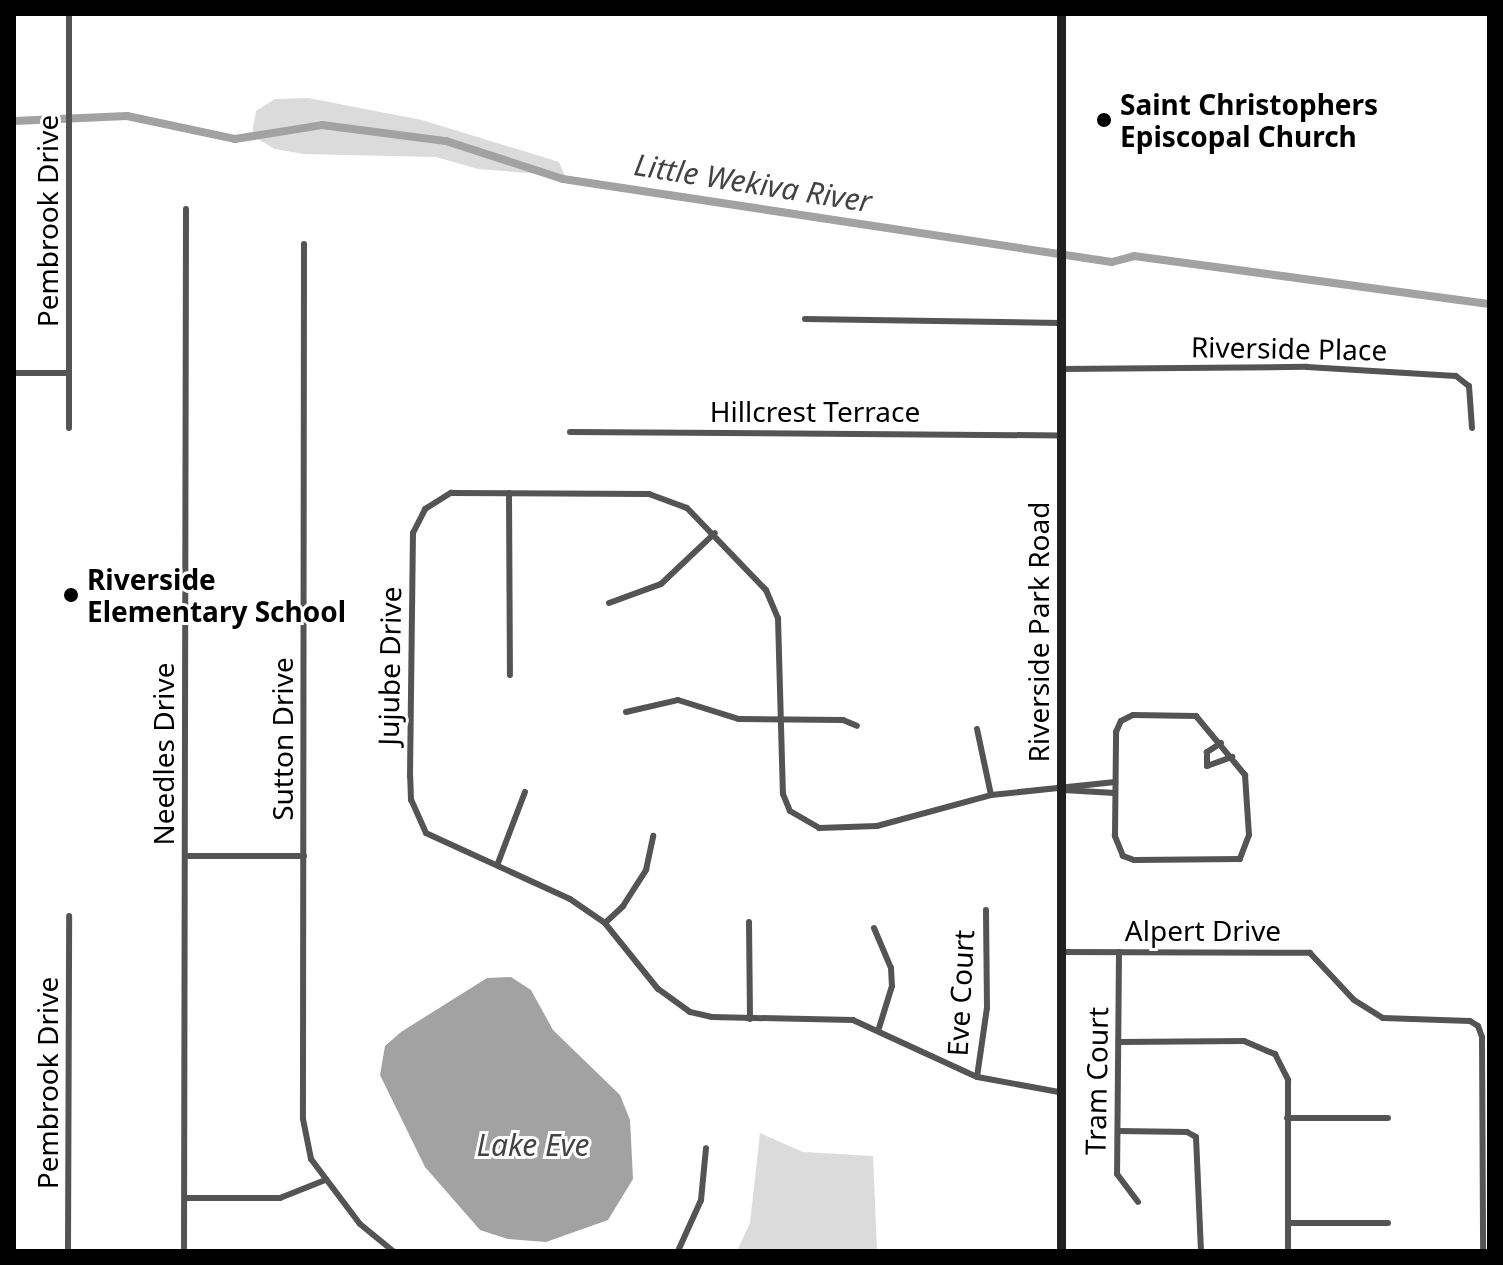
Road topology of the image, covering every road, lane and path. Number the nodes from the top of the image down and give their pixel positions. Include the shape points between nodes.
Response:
1 (69, 14) edge
2 (1061, 14) edge
3 (186, 209) dead end
4 (304, 244) dead end
5 (805, 319) dead end
6 (1060, 323) junction
7 (1061, 369) junction
8 (14, 373) edge
9 (69, 373) junction
10 (69, 428) dead end
11 (1472, 428) dead end
12 (570, 432) dead end
13 (1061, 435) junction
14 (509, 493) junction
15 (715, 533) junction
16 (609, 603) dead end
17 (510, 675) dead end
18 (626, 712) dead end
19 (782, 719) junction
20 (857, 726) dead end
21 (977, 729) dead end
22 (1221, 743) junction
23 (1232, 757) junction
24 (1115, 782) junction
25 (1059, 789) junction
26 (525, 792) dead end
27 (1115, 793) junction
28 (991, 795) junction
29 (653, 836) dead end
30 (185, 856) junction
31 (304, 856) junction
32 (498, 863) junction
33 (986, 910) dead end
34 (69, 916) dead end
35 (749, 922) dead end
36 (605, 923) junction
37 (874, 928) dead end
38 (1060, 952) junction
39 (1119, 952) junction
40 (750, 1019) junction
41 (879, 1028) junction
42 (1119, 1042) junction
43 (977, 1077) junction
44 (1059, 1092) junction
45 (1287, 1118) junction
46 (1388, 1118) dead end
47 (1119, 1131) junction
48 (706, 1148) dead end
49 (325, 1180) junction
50 (185, 1198) junction
51 (1138, 1202) dead end
52 (1288, 1223) junction
53 (1388, 1223) dead end
54 (68, 1251) edge
55 (184, 1251) edge
56 (393, 1251) edge
57 (678, 1251) edge
58 (1061, 1251) edge
59 (1201, 1251) edge
60 (1288, 1251) edge
61 (1483, 1251) edge

1 - 9 street, Pembrook Drive
2 - 6 street, Riverside Park Road
3 - 30 street, Needles Drive
4 - 31 street, Sutton Drive
5 - 6 street
6 - 7 street, Riverside Park Road
7 - 11 street, Riverside Place via 1307,367 1456,376 1469,386
7 - 13 street, Riverside Park Road
8 - 9 street
9 - 10 street, Pembrook Drive
12 - 13 street, Hillcrest Terrace
13 - 25 street, Riverside Park Road
14 - 15 street, Jujube Drive via 659,496 687,508
14 - 17 street
14 - 32 street, Jujube Drive via 451,493 435,500 413,533 411,800 426,833
15 - 16 street via 661,584
15 - 19 street, Jujube Drive via 766,590 778,618
18 - 19 street via 678,700 739,719
19 - 20 street via 843,720
19 - 28 street, Jujube Drive via 783,794 790,811 819,828 877,826
21 - 28 street
22 - 23 street
22 - 23 street via 1207,752 1207,766
22 - 24 street via 1196,716 1133,715 1121,721 1116,732
23 - 27 street via 1249,788 1249,835 1240,859 1123,856 1115,836
24 - 25 street
24 - 27 street
25 - 27 street
25 - 28 street, Jujube Drive
25 - 38 street, Riverside Park Road
26 - 32 street
29 - 36 street via 646,870
30 - 31 street
30 - 50 street, Needles Drive
31 - 49 street, Sutton Drive via 303,1119 311,1159
32 - 36 street, Jujube Drive
33 - 43 street, Eve Court via 987,1008
34 - 54 street, Pembrook Drive
35 - 40 street
36 - 40 street, Jujube Drive via 673,1002 712,1017
37 - 41 street via 891,968 892,986
38 - 39 street, Alpert Drive
38 - 44 street, Riverside Park Road
39 - 42 street, Tram Court
39 - 61 street, Alpert Drive via 1310,953 1354,1000 1383,1018 1470,1021 1478,1026
40 - 41 street, Jujube Drive via 821,1018
41 - 43 street, Jujube Drive
42 - 45 street via 1261,1045 1285,1066
42 - 47 street, Tram Court
43 - 44 street, Jujube Drive
44 - 58 street, Riverside Park Road
45 - 46 street
45 - 52 street
47 - 51 street, Tram Court via 1117,1174
47 - 59 street via 1187,1132 1196,1137
48 - 57 street via 699,1209
49 - 50 street via 280,1198
49 - 56 street, Sutton Drive via 360,1224
50 - 55 street, Needles Drive
52 - 53 street
52 - 60 street

